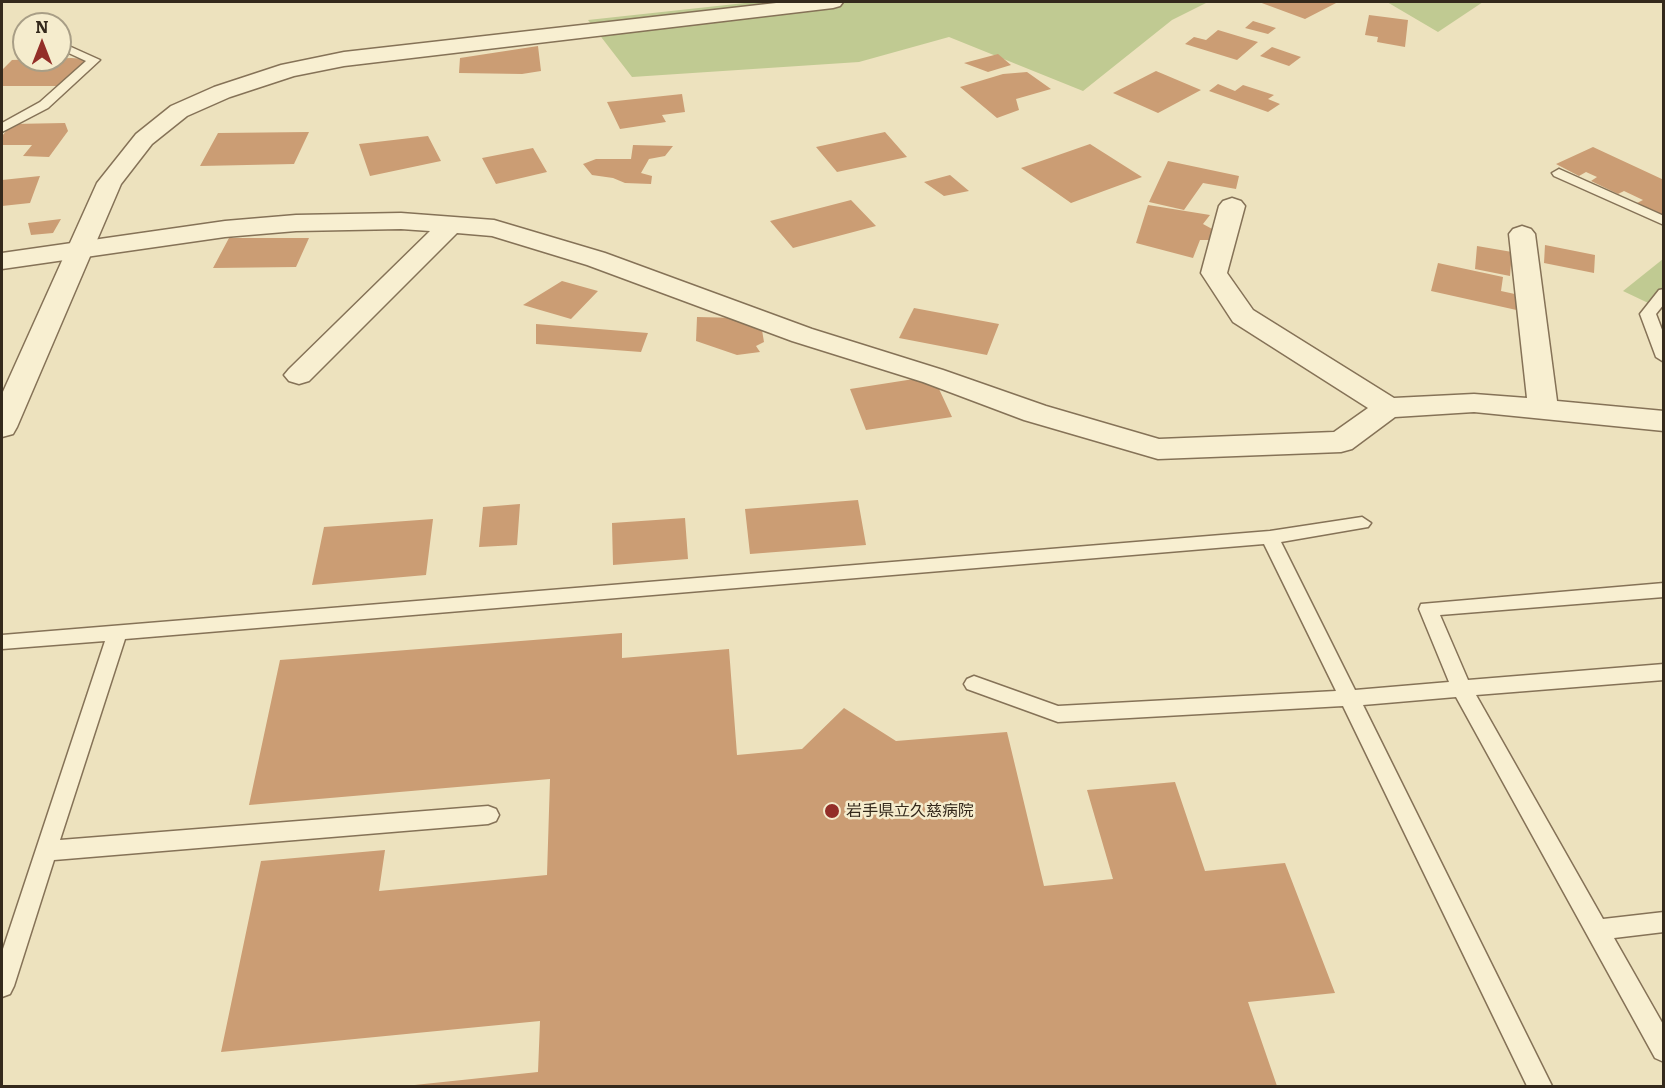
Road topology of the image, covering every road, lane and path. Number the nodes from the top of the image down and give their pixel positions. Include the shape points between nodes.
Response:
1 (833, 2) edge
2 (72, 50) edge
3 (2, 128) edge
4 (1558, 173) dead end
5 (1232, 206) dead end
6 (1664, 221) edge
7 (450, 225) junction
8 (1522, 234) dead end
9 (81, 249) junction
10 (2, 261) edge
11 (1664, 293) edge
12 (1664, 357) edge
13 (299, 375) dead end
14 (1388, 408) junction
15 (1544, 410) junction
16 (1664, 421) edge
17 (2, 427) edge
18 (1362, 523) dead end
19 (1270, 537) junction
20 (1664, 590) edge
21 (117, 633) junction
22 (2, 642) edge
23 (1664, 672) edge
24 (974, 684) dead end
25 (1462, 689) junction
26 (1347, 698) junction
27 (488, 815) dead end
28 (46, 851) junction
29 (1664, 922) edge
30 (1597, 930) junction
31 (2, 986) edge
32 (1664, 1050) edge
33 (1540, 1086) edge

1 - 9 street via 344,59 289,70 233,88 180,111 144,139 109,183
2 - 3 lane via 94,60 44,105
4 - 6 lane
5 - 14 street via 1214,273 1243,316
7 - 9 street via 401,221 296,223
7 - 13 street
7 - 14 street via 494,228 596,259 802,335 1096,433 1158,449 1341,442
8 - 15 street
9 - 10 street
9 - 17 street
11 - 12 lane via 1648,314
14 - 15 street via 1474,403
15 - 16 street
18 - 19 lane
19 - 21 lane
19 - 26 lane
20 - 25 lane via 1428,609
21 - 22 lane
21 - 28 lane
23 - 25 lane
24 - 26 lane via 1058,714
25 - 26 lane
25 - 30 lane
26 - 33 lane
27 - 28 lane
28 - 31 lane
29 - 30 lane
30 - 32 lane

